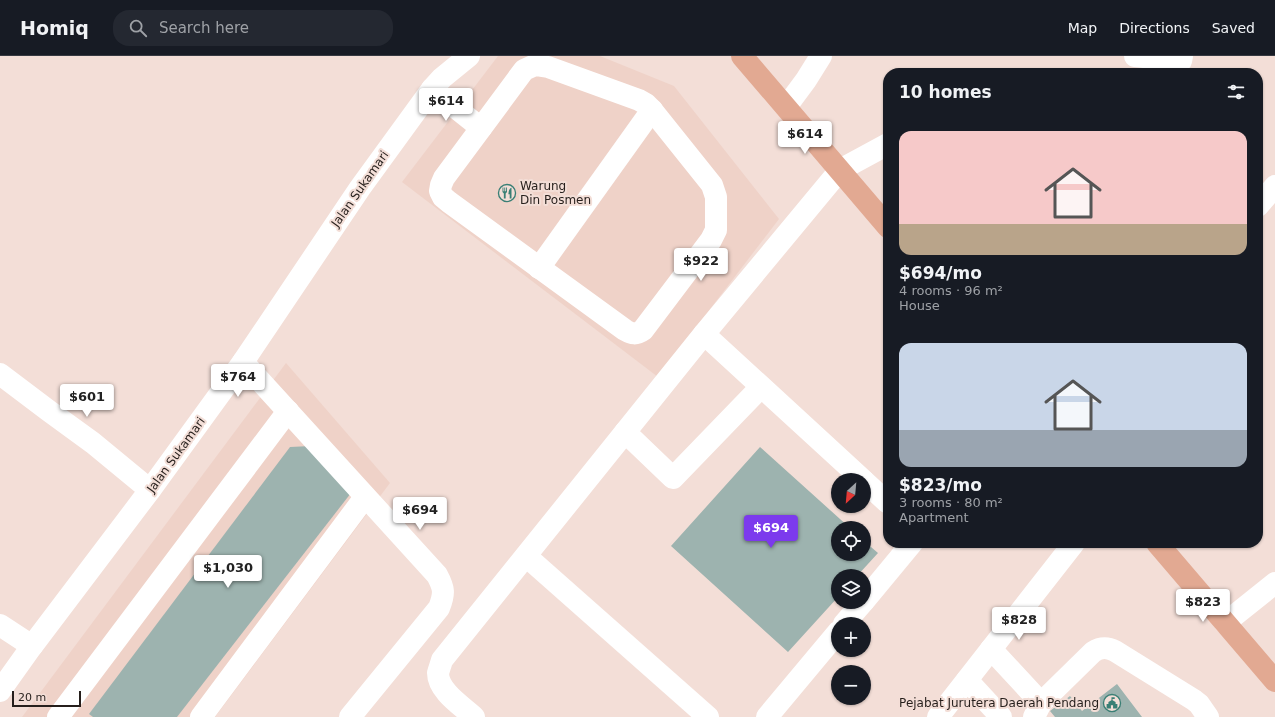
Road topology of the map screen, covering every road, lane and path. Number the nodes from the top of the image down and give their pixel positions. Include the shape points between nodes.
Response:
1 (450, 56) edge
2 (469, 56) edge
3 (821, 56) edge
4 (1135, 56) edge
5 (1182, 56) edge
6 (745, 58) edge
7 (437, 84) junction
8 (786, 107) junction
9 (652, 110) junction
10 (481, 128) junction
11 (883, 147) edge
12 (840, 170) junction
13 (1275, 186) edge
14 (1263, 200) edge
15 (883, 221) edge
16 (539, 268) junction
17 (704, 334) junction
18 (243, 362) junction
19 (0, 374) edge
20 (761, 386) junction
21 (288, 411) junction
22 (624, 432) junction
23 (856, 473) edge
24 (871, 487) edge
25 (150, 490) junction
26 (366, 497) junction
27 (883, 498) edge
28 (908, 548) edge
29 (1070, 548) edge
30 (1162, 548) edge
31 (526, 556) junction
32 (1275, 583) edge
33 (871, 592) edge
34 (856, 609) edge
35 (850, 617) edge
36 (1225, 623) junction
37 (0, 625) edge
38 (831, 640) edge
39 (32, 646) junction
40 (991, 650) junction
41 (967, 680) junction
42 (1275, 681) edge
43 (0, 691) edge
44 (1038, 710) edge
45 (58, 717) edge
46 (201, 717) edge
47 (350, 717) edge
48 (474, 717) edge
49 (708, 717) edge
50 (767, 717) edge
51 (938, 717) edge
52 (1001, 717) edge
53 (1208, 717) edge

1 - 7 street, Jalan Sukamari
2 - 7 street, Jalan Sukamari
3 - 8 street
4 - 5 street via 1181,61
6 - 8 main road
7 - 10 street
7 - 18 street, Jalan Sukamari via 360,188
8 - 12 main road
9 - 10 street via 639,100 548,67 535,65 524,70
9 - 16 street
9 - 16 street via 712,185 716,197 716,230 711,240 643,330 634,334
10 - 16 street via 444,178 440,191 449,202
11 - 12 street
12 - 15 main road
12 - 17 street
13 - 14 street
17 - 20 street
17 - 22 street
18 - 21 street
18 - 25 street, Jalan Sukamari
19 - 25 street via 93,443
20 - 22 street via 673,478
20 - 23 street
21 - 26 street
21 - 45 street
22 - 31 street
24 - 27 street
25 - 39 street, Jalan Sukamari
26 - 46 street
26 - 47 street via 436,575 444,591 439,608
28 - 33 street
29 - 40 street
30 - 36 main road
31 - 48 street via 442,660 438,672 441,684 451,697
31 - 49 street
32 - 36 street
34 - 35 street
36 - 42 main road
37 - 39 street
38 - 50 street
39 - 43 street, Jalan Sukamari
40 - 41 street
40 - 44 street
41 - 51 street
41 - 52 street
44 - 53 street via 1093,652 1104,647 1115,651 1194,700

